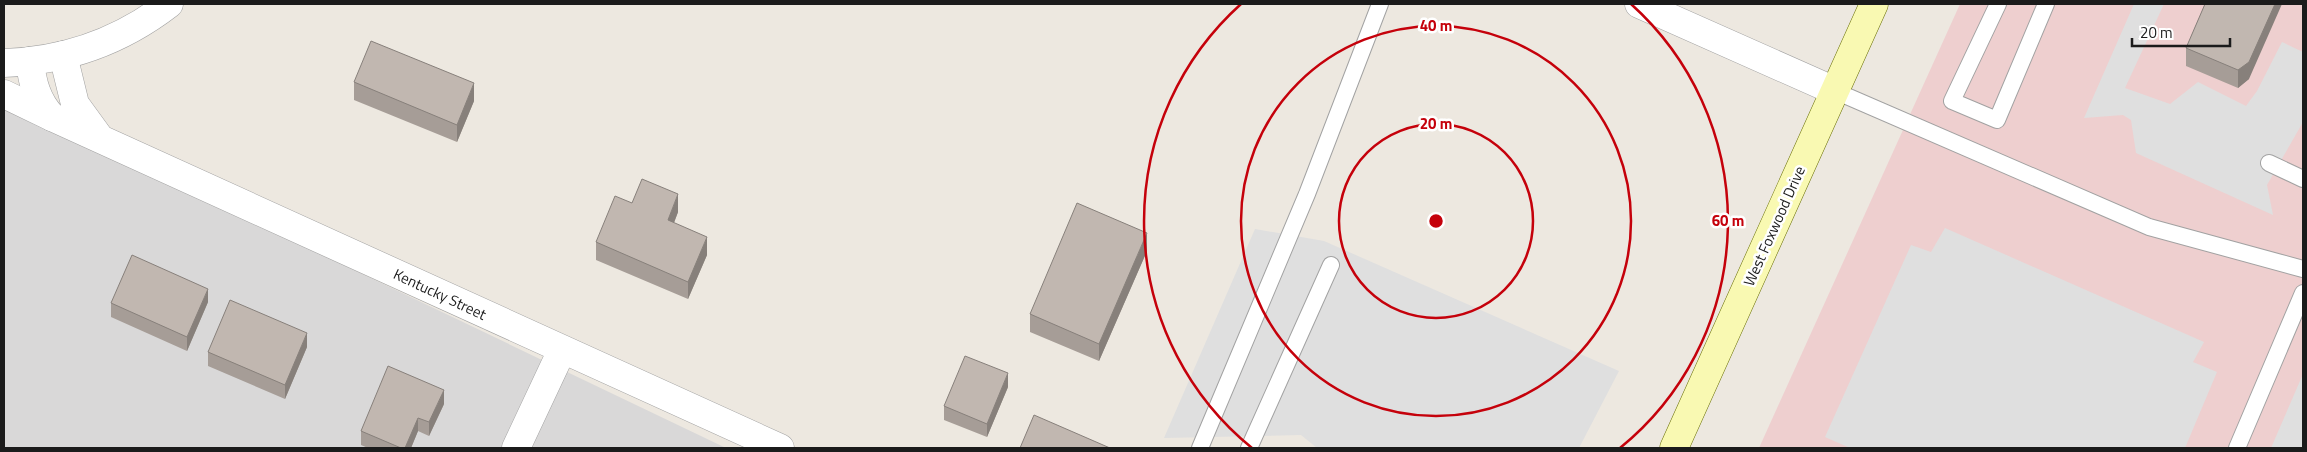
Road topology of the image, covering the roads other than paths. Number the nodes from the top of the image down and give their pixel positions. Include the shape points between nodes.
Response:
1 (169, 4) edge
2 (1380, 4) edge
3 (1639, 4) edge
4 (1874, 4) edge
5 (1998, 4) edge
6 (2046, 4) edge
7 (63, 55) junction
8 (17, 62) edge
9 (1835, 90) junction
10 (4, 94) edge
11 (52, 117) junction
12 (100, 138) junction
13 (2269, 163) dead end
14 (2303, 179) edge
15 (1330, 265) dead end
16 (2303, 268) edge
17 (2303, 293) edge
18 (562, 350) junction
19 (516, 448) edge
20 (780, 448) edge
21 (1200, 448) edge
22 (1249, 448) edge
23 (1674, 448) edge
24 (2237, 448) edge

1 - 7 street via 144,24 89,49
2 - 21 lane via 1307,194
3 - 9 street
4 - 9 main road, West Foxwood Drive
5 - 6 lane via 1952,101 1997,120
7 - 8 street
7 - 12 street, Kentucky Street via 75,104
8 - 11 street
9 - 16 lane via 2150,227
9 - 23 main road, West Foxwood Drive
10 - 11 street, Kentucky Street
11 - 12 street, Kentucky Street
12 - 18 street, Kentucky Street
13 - 14 lane
15 - 22 lane
17 - 24 lane
18 - 19 street
18 - 20 street, Kentucky Street

